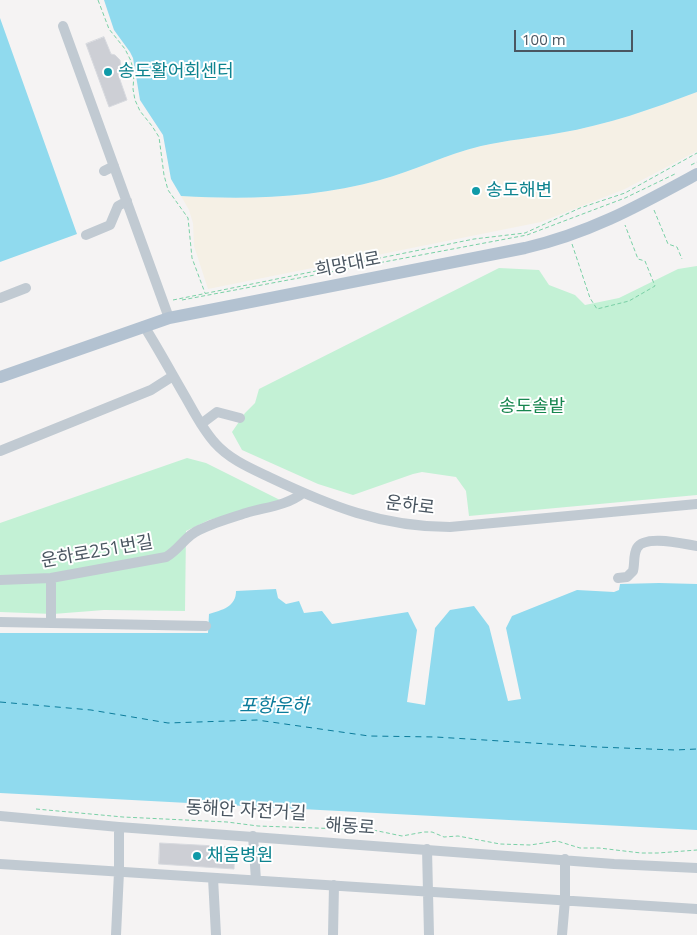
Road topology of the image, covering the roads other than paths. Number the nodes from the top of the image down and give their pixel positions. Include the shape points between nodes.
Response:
1 (63, 26) dead end
2 (693, 170) edge
3 (127, 201) junction
4 (86, 235) dead end
5 (26, 288) dead end
6 (0, 298) edge
7 (169, 318) junction
8 (144, 326) junction
9 (174, 376) junction
10 (0, 377) edge
11 (240, 418) dead end
12 (201, 424) junction
13 (0, 451) edge
14 (303, 493) junction
15 (697, 504) edge
16 (697, 546) edge
17 (51, 578) junction
18 (618, 578) dead end
19 (0, 580) edge
20 (0, 622) edge
21 (51, 623) junction
22 (206, 626) dead end
23 (0, 816) edge
24 (119, 827) junction
25 (253, 836) junction
26 (427, 849) junction
27 (565, 859) junction
28 (0, 864) edge
29 (697, 868) edge
30 (119, 872) junction
31 (213, 878) junction
32 (256, 880) junction
33 (334, 885) junction
34 (428, 891) junction
35 (566, 900) junction
36 (697, 909) edge
37 (116, 935) edge
38 (216, 935) edge
39 (333, 935) edge
40 (429, 935) edge
41 (562, 935) edge

1 - 3 street via 109,169
2 - 7 main road, 희망대로 via 650,200 570,236 525,248
3 - 4 street via 118,206 110,225
3 - 7 street
5 - 6 street
7 - 8 main road, 희망대로
8 - 9 street, 운하로
8 - 10 main road, 희망대로
9 - 12 street, 운하로
9 - 13 street via 151,390
11 - 12 street via 217,412
12 - 14 street, 운하로 via 214,443 229,455
14 - 15 street, 운하로 via 366,516 426,526 464,526
14 - 17 street, 운하로251번길 via 283,505 200,529 166,557
16 - 18 street via 665,541 644,543 637,548 633,572
17 - 19 street, 운하로251번길
17 - 21 street
20 - 21 street
21 - 22 street
23 - 24 street, 해동로
24 - 25 street, 해동로
24 - 30 street
25 - 26 street, 해동로
25 - 32 street
26 - 27 street, 해동로
26 - 34 street
27 - 29 street, 해동로
27 - 35 street
28 - 30 street
30 - 31 street
30 - 37 street
31 - 32 street
31 - 38 street
32 - 33 street
33 - 34 street
33 - 39 street
34 - 35 street
34 - 40 street
35 - 36 street
35 - 41 street

